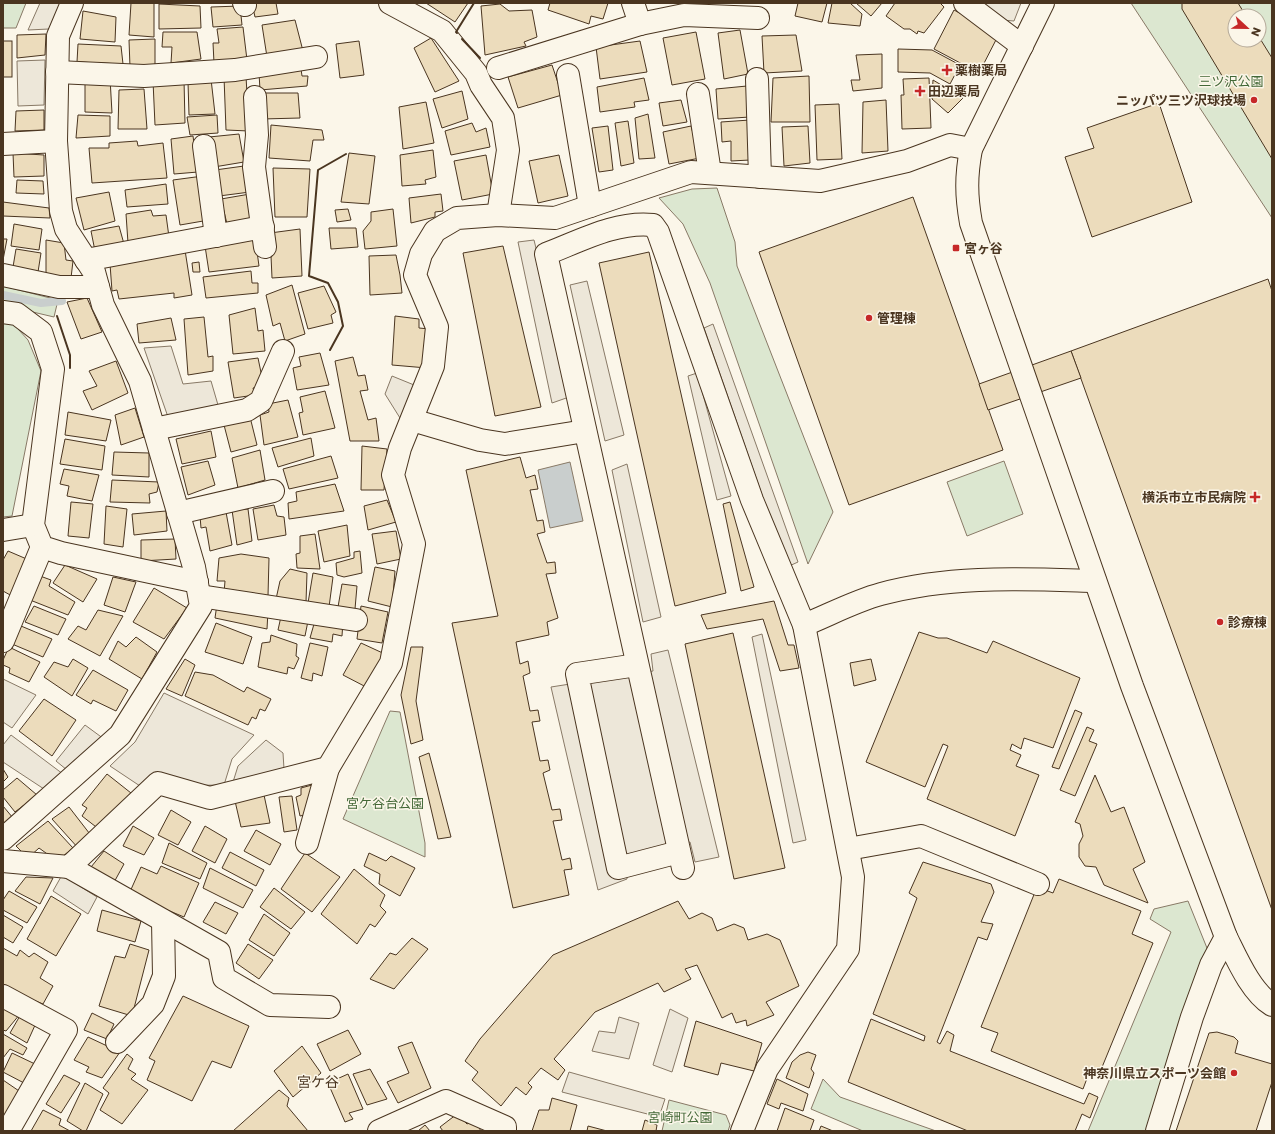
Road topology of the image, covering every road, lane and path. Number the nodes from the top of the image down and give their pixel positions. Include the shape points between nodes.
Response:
1 (72, 3) edge
2 (633, 3) edge
3 (966, 3) edge
4 (1043, 3) edge
5 (398, 5) edge
6 (758, 18) dead end
7 (640, 24) junction
8 (1022, 46) junction
9 (316, 57) dead end
10 (498, 68) dead end
11 (57, 72) junction
12 (568, 75) dead end
13 (757, 80) dead end
14 (698, 94) dead end
15 (255, 97) dead end
16 (56, 141) junction
17 (3, 144) edge
18 (204, 146) dead end
19 (971, 149) junction
20 (710, 173) junction
21 (760, 177) junction
22 (590, 206) junction
23 (498, 215) junction
24 (216, 236) junction
25 (86, 260) junction
26 (3, 275) edge
27 (98, 287) junction
28 (3, 312) edge
29 (283, 351) dead end
30 (412, 420) junction
31 (154, 429) junction
32 (585, 430) junction
33 (273, 490) dead end
34 (178, 513) junction
35 (33, 524) junction
36 (3, 530) edge
37 (42, 547) junction
38 (1095, 581) junction
39 (198, 589) junction
40 (356, 620) dead end
41 (804, 625) junction
42 (3, 642) edge
43 (637, 665) junction
44 (328, 768) junction
45 (3, 839) edge
46 (307, 843) dead end
47 (848, 849) junction
48 (3, 861) edge
49 (70, 867) junction
50 (1038, 884) dead end
51 (163, 921) junction
52 (1226, 937) junction
53 (3, 996) edge
54 (1272, 1005) edge
55 (328, 1007) dead end
56 (117, 1042) dead end
57 (8, 1131) edge
58 (379, 1131) edge
59 (505, 1131) edge
60 (742, 1131) edge
61 (1157, 1131) edge

1 - 11 street via 58,36
2 - 7 street
3 - 8 street
4 - 8 street
5 - 23 street via 442,31 476,73 503,118 508,150
6 - 7 street via 684,14
7 - 10 street
8 - 19 street
9 - 11 street via 235,70 144,76
11 - 16 street
12 - 22 street
13 - 21 street
14 - 20 street
15 - 24 street via 257,135 254,167 264,237
16 - 17 street
16 - 25 street via 61,212 66,229
18 - 24 street
19 - 21 street via 950,145 907,161 820,181
19 - 38 street via 966,197 971,223
20 - 21 street
20 - 22 street via 691,172
22 - 23 street via 555,218
23 - 30 street via 457,218 436,231 421,254 414,275 437,327 433,366
24 - 25 street
25 - 27 street via 94,272
26 - 27 street via 59,287
27 - 31 street via 103,305 140,381
28 - 35 street via 18,314 41,332 53,369
29 - 31 street via 260,401 247,410
30 - 32 street via 480,440 505,444
30 - 44 street via 400,448 393,475 414,544 391,663
31 - 34 street
32 - 41 street via 546,254 608,230 636,223 653,225 658,232 752,500
32 - 43 street
33 - 34 street
34 - 39 street
35 - 36 street
35 - 37 street
37 - 39 street
37 - 42 street
38 - 41 street via 1012,578 953,581 880,594
38 - 52 street
39 - 40 street
39 - 45 street via 201,606 120,735
41 - 47 street
43 - 43 street via 681,860 618,868 577,674
44 - 46 street
44 - 49 street via 210,798 158,783
47 - 50 street via 921,836
47 - 60 street via 853,877 848,949 767,1069
48 - 49 street
49 - 51 street
51 - 55 street via 219,952 224,978 270,1005
51 - 56 street via 164,976 153,1004
52 - 54 street via 1246,976 1266,1002
52 - 61 street via 1211,965 1192,1017
53 - 57 street via 66,1030
58 - 59 street via 446,1101 505,1127

